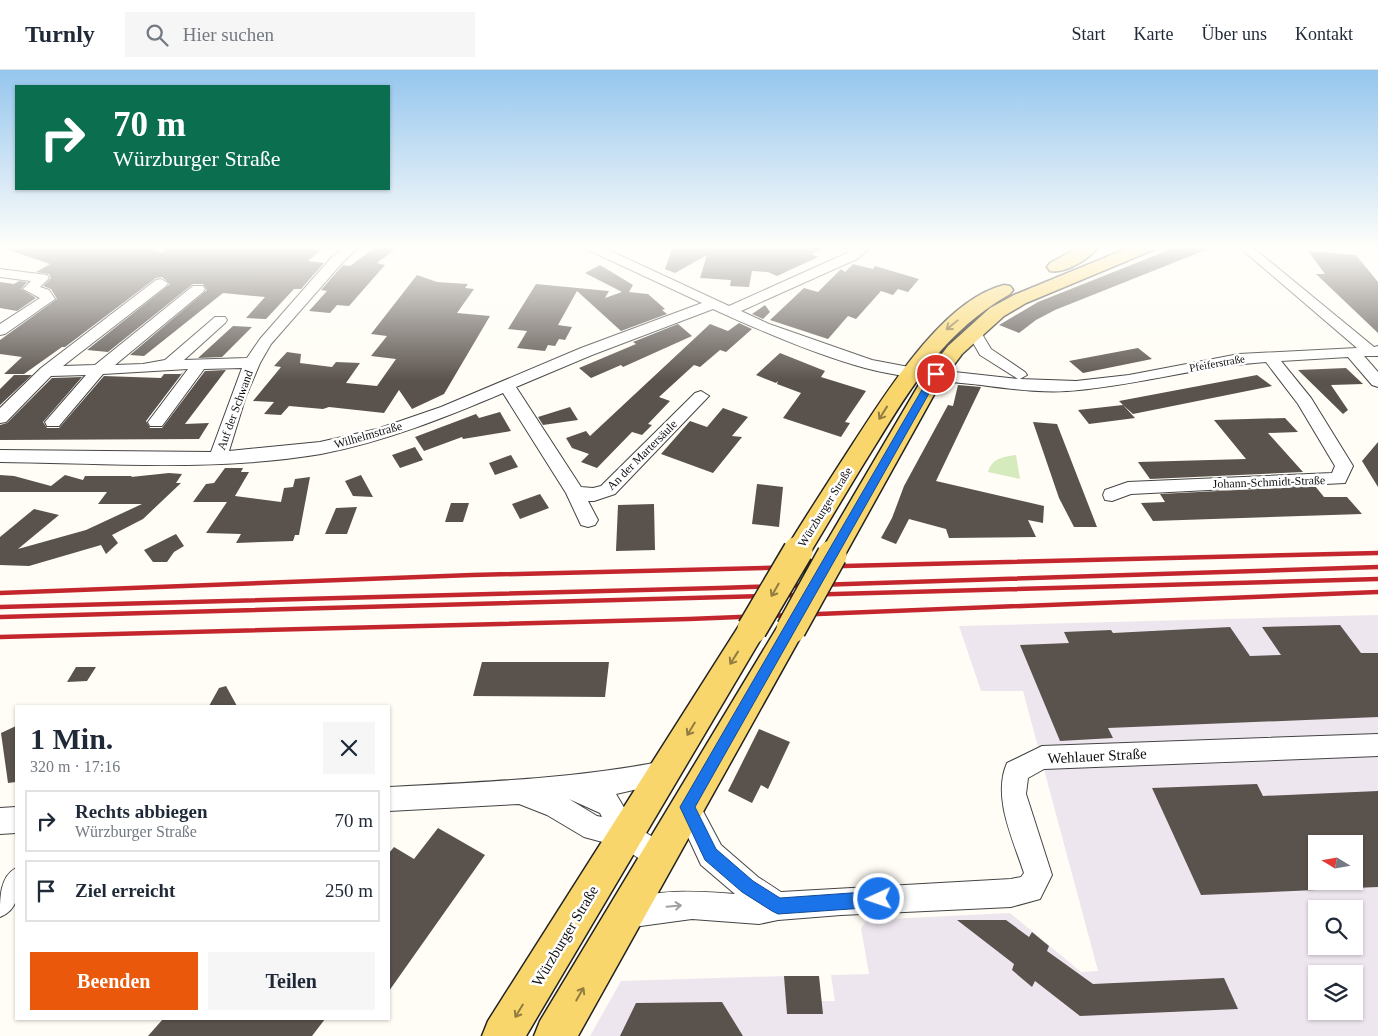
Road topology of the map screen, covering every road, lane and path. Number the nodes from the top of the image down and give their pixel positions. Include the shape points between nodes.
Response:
1 (37, 291) edge
2 (151, 291) edge
3 (195, 291) edge
4 (309, 291) edge
5 (686, 291) edge
6 (771, 291) edge
7 (1004, 291) edge
8 (1039, 291) edge
9 (1300, 291) edge
10 (713, 304) junction
11 (730, 312) junction
12 (220, 320) dead end
13 (0, 331) edge
14 (974, 332) junction
15 (1374, 351) edge
16 (1352, 352) junction
17 (1269, 356) junction
18 (252, 363) junction
19 (170, 364) junction
20 (200, 364) junction
21 (927, 367) junction
22 (99, 370) junction
23 (47, 371) junction
24 (1019, 375) junction
25 (1378, 382) edge
26 (506, 385) junction
27 (1056, 385) junction
28 (701, 396) dead end
29 (0, 418) edge
30 (53, 422) dead end
31 (156, 422) dead end
32 (0, 456) edge
33 (218, 456) junction
34 (575, 492) junction
35 (1112, 495) dead end
36 (588, 520) dead end
37 (1378, 745) edge
38 (664, 773) junction
39 (568, 786) junction
40 (520, 792) junction
41 (390, 799) edge
42 (687, 807) junction
43 (15, 820) edge
44 (0, 821) edge
45 (626, 835) junction
46 (659, 857) junction
47 (15, 883) edge
48 (0, 903) edge
49 (778, 906) junction
50 (626, 914) junction
51 (503, 1036) edge
52 (555, 1036) edge

1 - 13 street via 48,299
2 - 23 street
3 - 22 street
4 - 18 street, Auf der Schwand via 278,325
5 - 10 street
6 - 11 street
7 -> 21 main road, Würzburger Straße via 979,304 946,330
8 - 14 main road, Würzburger Straße via 997,312
9 - 15 street
10 - 11 street
10 - 26 street, Wilhelmstraße via 598,346
11 - 21 street via 868,364
12 - 19 street
14 - 21 main road, Würzburger Straße
14 - 24 street via 985,352
15 - 16 street, Pfeiferstraße
16 - 17 street, Pfeiferstraße
16 - 25 street
17 - 27 street, Pfeiferstraße via 1239,358 1096,385
17 - 35 street, Johann-Schmidt-Straße via 1305,402 1344,466 1339,479 1128,488
18 - 20 street, Auf der Schwand
18 - 33 street, Auf der Schwand
19 - 20 street, Auf der Schwand
19 - 22 street, Auf der Schwand via 143,369
20 - 31 street
21 - 24 street, Pfeiferstraße
21 - 27 street, Pfeiferstraße via 1013,384
21 -> 38 main road, Würzburger Straße, bridge via 798,551
21 - 42 main road, Würzburger Straße, bridge via 839,544
22 - 23 street, Auf der Schwand
22 - 30 street
23 - 29 street
24 - 27 street, Pfeiferstraße
26 - 33 street, Wilhelmstraße via 394,429 359,439 282,453
26 - 34 street
28 - 34 street, An der Martersäule via 608,490 594,495
32 - 33 street, Wilhelmstraße
34 - 36 street
37 - 49 street, Wehlauer Straße via 1042,758 1016,771 1013,794 1038,875 1030,889 1011,893
38 - 39 street via 625,781
38 - 45 main road, Würzburger Straße
39 - 40 street
39 - 45 street via 609,804
40 - 41 street
40 - 45 street via 556,806 593,828
42 - 46 main road, Würzburger Straße
42 - 49 street via 711,855 748,887
43 - 44 street
45 - 46 street
45 -> 51 main road, Würzburger Straße
46 - 50 main road, Würzburger Straße
47 - 48 street
50 -> 49 street, Wehlauer Straße via 692,905 759,910
52 -> 50 main road, Würzburger Straße

